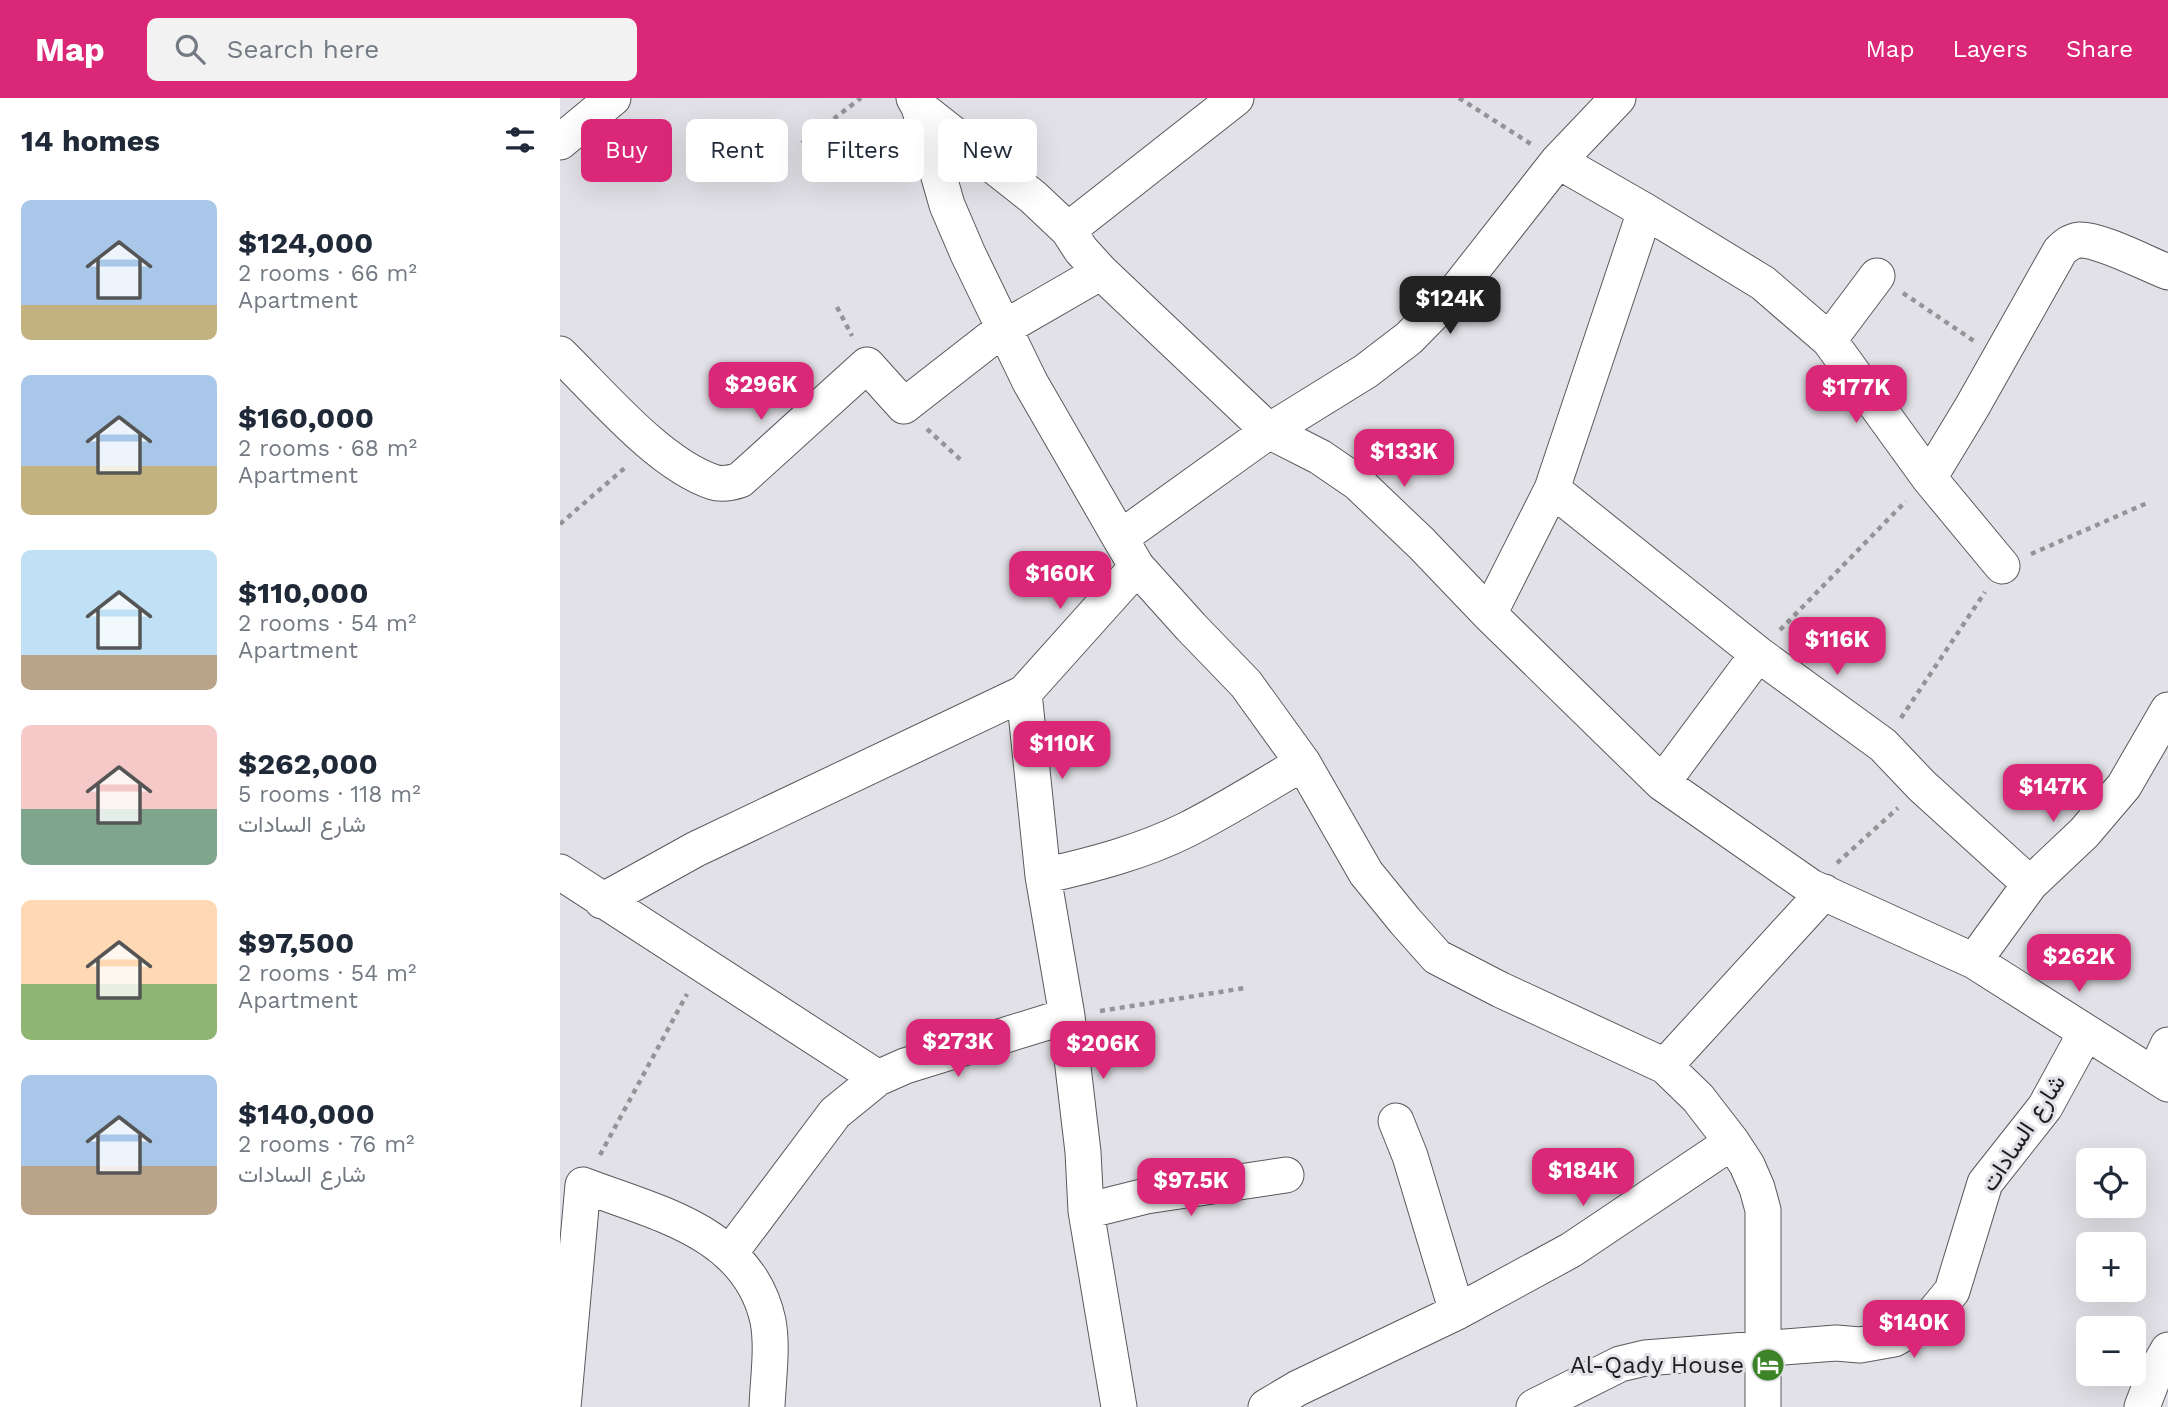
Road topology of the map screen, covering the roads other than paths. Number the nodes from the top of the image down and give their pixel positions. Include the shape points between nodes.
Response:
1 (613, 98) edge
2 (1236, 98) edge
3 (1618, 98) edge
4 (916, 103) edge
5 (560, 142) edge
6 (1559, 161) junction
7 (1645, 211) junction
8 (1068, 230) junction
9 (1101, 272) junction
10 (2168, 272) edge
11 (1877, 276) road end
12 (1004, 328) junction
13 (1829, 340) junction
14 (560, 354) edge
15 (1269, 432) junction
16 (1929, 478) junction
17 (1552, 489) junction
18 (1129, 552) junction
19 (2002, 566) road end
20 (1489, 614) junction
21 (1758, 654) junction
22 (1024, 693) junction
23 (2168, 710) edge
24 (1303, 763) junction
25 (1662, 783) junction
26 (560, 872) edge
27 (1044, 876) junction
28 (2030, 884) junction
29 (1817, 890) junction
30 (602, 901) junction
31 (1974, 961) junction
32 (1067, 1016) junction
33 (2086, 1032) junction
34 (1665, 1066) junction
35 (2163, 1068) edge
36 (878, 1077) junction
37 (1396, 1121) dead end
38 (1732, 1142) junction
39 (1286, 1175) dead end
40 (1086, 1211) junction
41 (730, 1253) junction
42 (1457, 1312) junction
43 (1763, 1349) junction
44 (2168, 1350) edge
45 (1303, 1397) edge
46 (563, 1407) edge
47 (767, 1407) edge
48 (1119, 1407) edge
49 (1266, 1407) edge
50 (1534, 1407) edge
51 (1763, 1407) edge
52 (2142, 1407) edge

1 - 5 street
2 - 8 street
3 - 6 street
4 - 8 street via 1034,197
4 - 12 street via 947,205
6 - 7 street
6 - 15 street via 1459,287 1409,338
7 - 13 street via 1763,283
7 - 17 street
8 - 9 street
9 - 12 street
9 - 15 street
10 - 16 street via 2095,242 2069,243 2060,251
11 - 13 street
12 - 14 street via 904,406 867,365 740,480 730,483 716,483 692,472 651,445
12 - 18 street via 1030,382
13 - 16 street
15 - 18 street
15 - 20 street via 1320,457 1358,483
16 - 19 street
17 - 20 street
17 - 21 street
18 - 22 street
18 - 24 street via 1246,684
20 - 25 street
21 - 25 street
21 - 28 street via 1883,745
22 - 27 street
22 - 30 street via 696,849
23 - 28 street via 2124,786 2084,833
24 - 27 street via 1185,831 1124,855
24 - 34 street via 1366,873 1437,957
25 - 29 street
26 - 30 street
27 - 32 street
28 - 31 street
29 - 31 street
29 - 34 street
30 - 36 street
31 - 33 street
32 - 36 street
32 - 40 street
33 - 35 street
33 - 43 street, شارع السادات via 2045,1107 1985,1183 1952,1291 1928,1320 1894,1339 1860,1345
34 - 38 street via 1698,1098
36 - 41 street via 835,1113
37 - 42 street
38 - 42 street via 1571,1250
38 - 43 street via 1747,1165 1763,1210
39 - 40 street via 1146,1196
40 - 48 street
41 - 46 street via 700,1231 583,1185
41 - 47 street via 760,1297 768,1322
42 - 45 street
43 - 50 street, شارع السادات via 1645,1357 1620,1364
43 - 51 street
44 - 52 street
45 - 49 street

